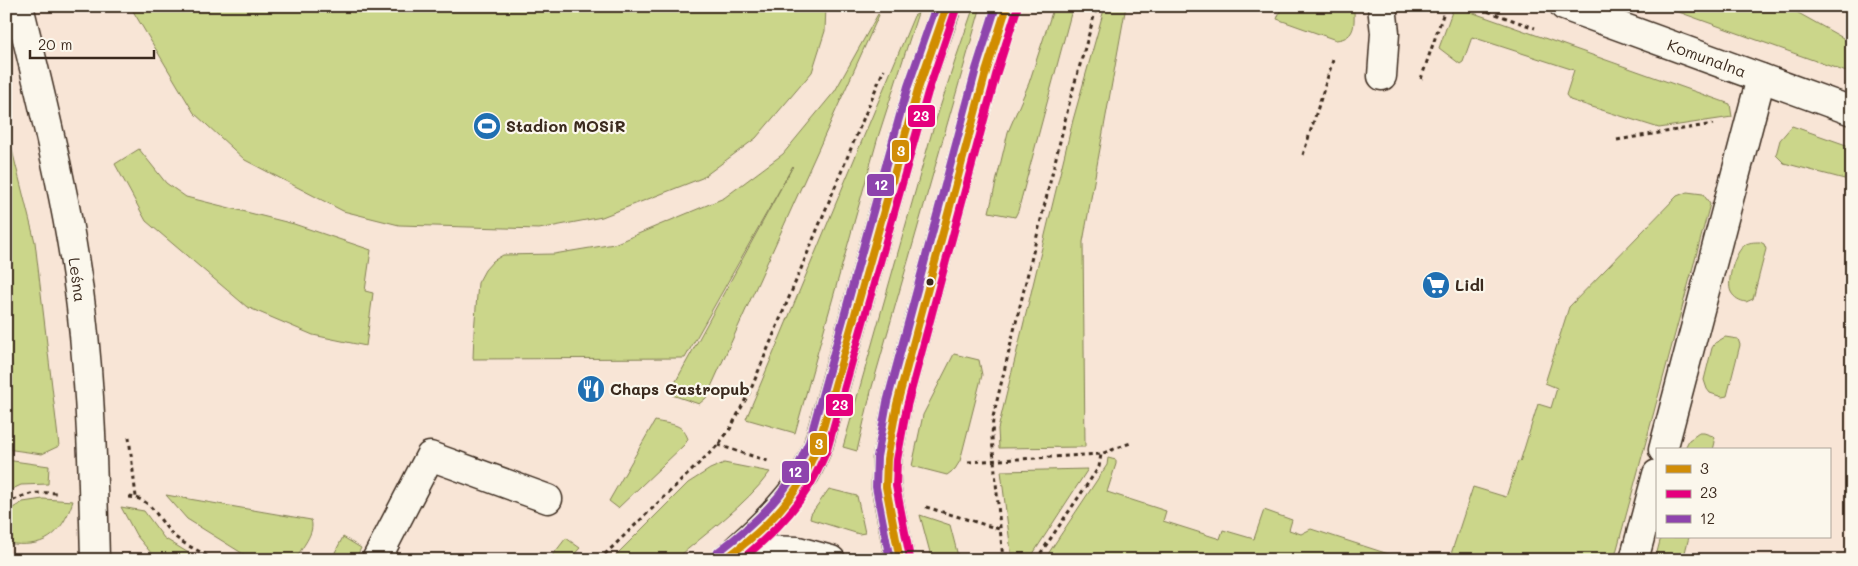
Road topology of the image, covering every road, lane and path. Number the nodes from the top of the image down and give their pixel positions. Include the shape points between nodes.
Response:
1 (19, 6) edge
2 (947, 6) edge
3 (1007, 6) edge
4 (1097, 6) edge
5 (1382, 6) edge
6 (1446, 6) edge
7 (1564, 6) edge
8 (1333, 60) dead end
9 (888, 61) dead end
10 (1382, 76) dead end
11 (1761, 78) junction
12 (1421, 79) dead end
13 (1852, 111) edge
14 (1751, 118) junction
15 (1616, 140) dead end
16 (1303, 155) dead end
17 (130, 442) dead end
18 (1133, 442) dead end
19 (1664, 448) edge
20 (1100, 454) junction
21 (994, 461) junction
22 (968, 462) dead end
23 (1656, 478) edge
24 (43, 492) dead end
25 (548, 499) dead end
26 (6, 504) edge
27 (725, 559) edge
28 (95, 560) edge
29 (215, 560) edge
30 (376, 560) edge
31 (599, 560) edge
32 (831, 560) edge
33 (900, 560) edge
34 (1003, 560) edge
35 (1036, 560) edge
36 (1634, 560) edge

1 - 28 main road, Leśna via 68,219 81,306 94,473
2 - 27 main road via 918,89 818,446 806,472 788,498 766,524
3 - 33 main road via 986,72 897,404 887,458 886,488
4 - 21 path via 1071,96 992,416
5 - 10 main road via 1385,33
6 - 12 path
7 - 11 main road, Komunalna
8 - 16 path
9 - 31 path via 751,389 730,429 718,445
11 - 13 main road, Komunalna
11 - 14 main road
14 - 15 path
14 - 19 main road
17 - 29 path via 136,497 147,502 176,537
18 - 20 path
20 - 21 path
20 - 35 path via 1099,467
21 - 22 path
21 - 34 path
23 - 36 main road
24 - 26 path via 24,494
25 - 30 main road via 430,456
27 - 32 main road via 760,550 798,551

